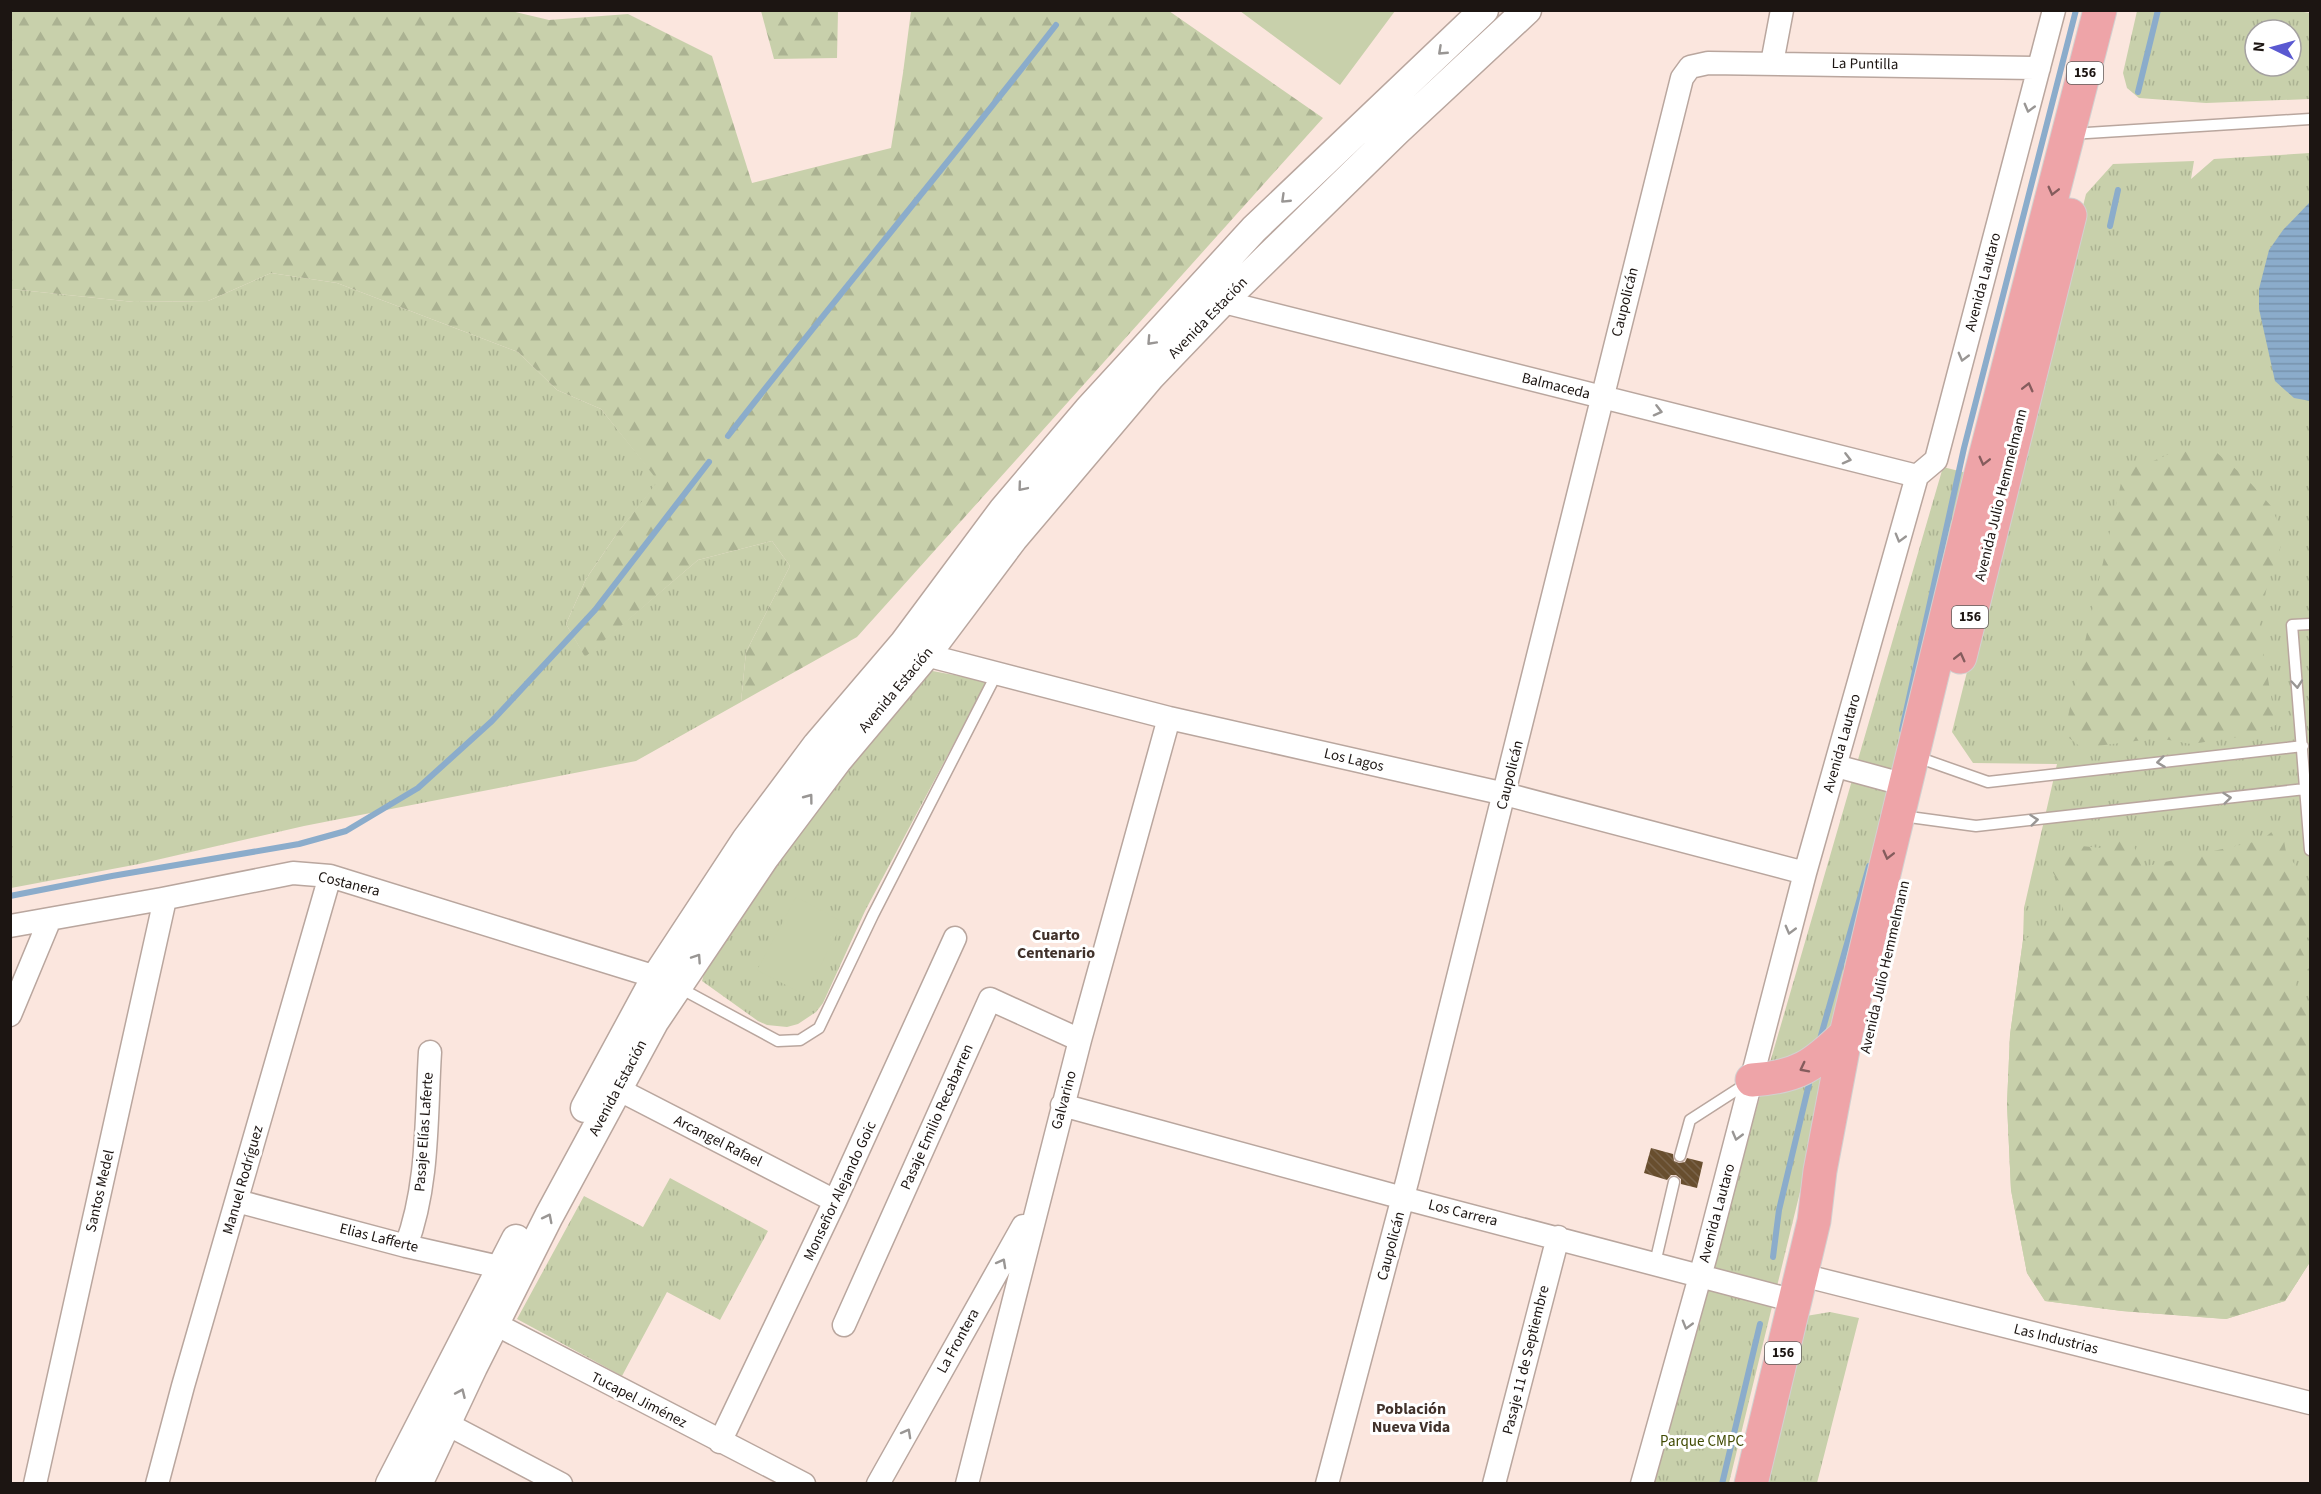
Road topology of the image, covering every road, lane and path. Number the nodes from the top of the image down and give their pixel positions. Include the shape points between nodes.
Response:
1 (1484, 10) edge
2 (1527, 10) edge
3 (1782, 10) edge
4 (2054, 10) edge
5 (2100, 10) edge
6 (2121, 10) edge
7 (1772, 63) junction
8 (1690, 67) joint
9 (2039, 68) junction
10 (2310, 119) edge
11 (2079, 133) junction
12 (1314, 171) junction
13 (1336, 190) junction
14 (1208, 298) junction
15 (1601, 397) junction
16 (1917, 476) junction
17 (2310, 624) edge
18 (915, 649) junction
19 (997, 673) junction
20 (1169, 718) junction
21 (2303, 746) junction
22 (1836, 766) junction
23 (1914, 787) junction
24 (2306, 789) junction
25 (1505, 794) junction
26 (2310, 850) edge
27 (1805, 873) junction
28 (330, 876) junction
29 (165, 899) junction
30 (50, 919) junction
31 (10, 926) edge
32 (955, 938) dead end
33 (667, 982) junction
34 (10, 1015) edge
35 (1846, 1034) junction
36 (1080, 1040) junction
37 (430, 1052) dead end
38 (1752, 1080) junction
39 (609, 1084) junction
40 (1062, 1105) junction
41 (1680, 1156) dead end
42 (1674, 1182) dead end
43 (1403, 1198) junction
44 (1038, 1199) junction
45 (237, 1201) junction
46 (836, 1201) junction
47 (1814, 1221) junction
48 (1558, 1237) junction
49 (406, 1245) junction
50 (1655, 1263) junction
51 (512, 1270) junction
52 (1701, 1275) junction
53 (1799, 1288) junction
54 (486, 1320) junction
55 (844, 1325) dead end
56 (2310, 1403) edge
57 (447, 1424) junction
58 (720, 1442) junction
59 (35, 1484) edge
60 (157, 1484) edge
61 (390, 1484) edge
62 (418, 1484) edge
63 (561, 1484) edge
64 (804, 1484) edge
65 (878, 1484) edge
66 (967, 1484) edge
67 (1327, 1484) edge
68 (1494, 1484) edge
69 (1642, 1484) edge
70 (1751, 1484) edge

1 -> 12 street, Avenida Estación
2 - 13 street, Avenida Estación
3 - 7 street
4 - 9 street, Avenida Lautaro
5 - 11 highway, Avenida Julio Hemmelmann / 156
6 - 11 highway, Avenida Julio Hemmelmann / 156
7 - 8 street, La Puntilla via 1708,63
7 - 9 street, La Puntilla
8 - 15 street, Caupolicán via 1676,94
9 -> 16 street, Avenida Lautaro via 1935,460
10 - 11 lane
11 - 23 highway, Avenida Julio Hemmelmann / 156 via 1981,472
12 - 13 street
12 -> 14 street, Avenida Estación via 1254,229
13 - 14 street, Avenida Estación
14 - 15 street, Balmaceda
14 - 18 street, Avenida Estación via 1151,376
15 -> 16 street, Balmaceda
15 - 25 street, Caupolicán
16 -> 22 street, Avenida Lautaro
17 -> 21 lane via 2292,626
18 - 19 street, Los Lagos
18 - 33 street, Avenida Estación via 837,761
19 - 20 street, Los Lagos
19 - 33 lane via 819,1028 800,1040 778,1041
20 - 25 street, Los Lagos
20 - 36 street, Galvarino
21 -> 23 lane
21 - 24 lane
22 - 23 street
22 - 27 street, Avenida Lautaro
23 -> 24 lane via 1976,826
23 -> 35 highway, Avenida Julio Hemmelmann / 156
23 - 47 highway, Avenida Julio Hemmelmann / 156 via 1835,1173
24 - 26 lane
25 - 27 street, Los Lagos
25 - 43 street, Caupolicán
27 -> 38 street, Avenida Lautaro
28 - 29 street, Costanera via 293,873
28 - 33 street, Costanera
28 - 45 street, Manuel Rodríguez
29 - 30 street, Costanera
29 - 59 street, Santos Medel
30 - 31 street, Costanera
30 - 34 street
32 - 46 street, Monseñor Alejando Goic
33 - 39 street, Avenida Estación via 654,1022
35 -> 38 highway via 1803,1070
35 - 47 highway, Avenida Julio Hemmelmann / 156
36 - 40 street, Galvarino
36 - 55 street, Pasaje Emilio Recabarren via 990,999
37 - 49 street, Pasaje Elías Laferte via 424,1171 415,1222
38 - 41 lane via 1690,1120
38 -> 52 street, Avenida Lautaro
39 - 46 street, Arcangel Rafael
39 - 51 street, Avenida Estación via 549,1216
40 - 43 street, Los Carrera
40 - 44 street, Galvarino
42 - 50 lane
43 - 48 street, Los Carrera
43 - 67 street, Caupolicán
65 -> 44 street, La Frontera
44 - 66 street, Galvarino
45 - 49 street, Elias Lafferte
45 - 60 street, Manuel Rodríguez
46 - 58 street, Monseñor Alejando Goic
47 - 53 highway, Avenida Julio Hemmelmann / 156
48 - 50 street, Los Carrera
48 - 68 street, Pasaje 11 de Septiembre
49 - 51 street, Elias Lafferte
50 - 52 street, Los Carrera
51 - 54 street, Avenida Estación
52 - 53 street, Los Carrera
52 -> 69 street, Avenida Lautaro
53 - 56 street, Las Industrias
53 - 70 highway, Avenida Julio Hemmelmann / 156
57 -> 54 street, Avenida Estación
54 - 58 street, Tucapel Jiménez
54 - 61 street, Avenida Estación
57 - 62 street, Avenida Estación
57 - 63 street
58 - 64 street, Tucapel Jiménez

